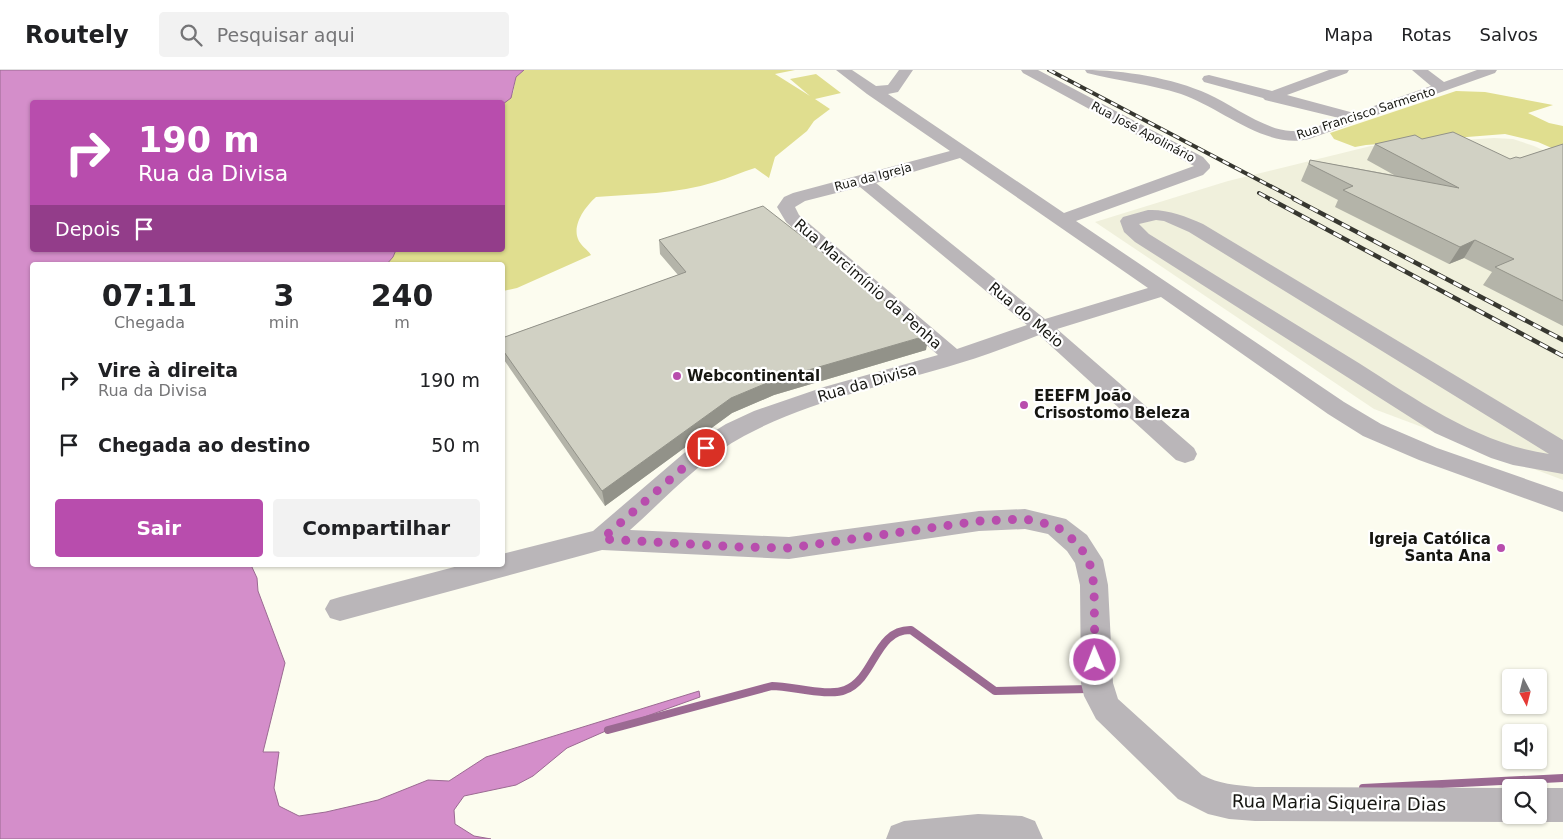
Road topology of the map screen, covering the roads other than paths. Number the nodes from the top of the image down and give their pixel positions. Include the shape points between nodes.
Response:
1 (843, 70) edge
2 (847, 70) edge
3 (900, 70) edge
4 (906, 70) edge
5 (1028, 70) edge
6 (1092, 70) edge
7 (1227, 70) edge
8 (1342, 70) edge
9 (1419, 70) edge
10 (1490, 70) edge
11 (1209, 79) junction
12 (870, 85) junction
13 (1442, 87) junction
14 (893, 89) junction
15 (1186, 91) junction
16 (1270, 97) junction
17 (1355, 118) junction
18 (918, 122) junction
19 (962, 152) junction
20 (863, 181) junction
21 (786, 206) joint
22 (1061, 220) junction
23 (1164, 290) junction
24 (1042, 327) junction
25 (954, 358) junction
26 (1563, 451) edge
27 (1185, 454) dead end
28 (1563, 466) edge
29 (1563, 502) edge
30 (602, 539) junction
31 (505, 565) edge
32 (497, 567) edge
33 (340, 609) dead end
34 (1502, 805) edge
35 (1547, 805) edge
36 (1563, 805) edge
37 (904, 839) edge
38 (1025, 839) edge

1 - 12 street
2 - 12 street
3 - 12 street
4 - 14 street
5 - 22 street, Rua José Apolinário via 1202,165 1197,171
6 - 15 street, Rua Francisco Sarmento
7 - 11 street
8 - 16 street
9 - 13 street
10 - 13 street, Rua Francisco Sarmento
11 - 15 street
11 - 16 street
12 - 14 street
12 - 18 street
13 - 17 street, Rua Francisco Sarmento
14 - 18 street
15 - 17 street, Rua Francisco Sarmento via 1283,136 1304,136
16 - 17 street
18 - 19 street
19 - 20 street, Rua da Igreja
19 - 22 street
20 - 21 street, Rua da Igreja via 799,197
20 - 24 street, Rua do Meio
21 - 25 street, Rua Marcimínio da Penha via 792,218
22 - 23 street
23 - 24 street, Rua da Divisa
23 - 29 street via 1372,430 1428,454
24 - 25 street, Rua da Divisa
24 - 27 street, Rua do Meio
25 - 30 street, Rua da Divisa via 791,405 735,430 706,448
26 - 28 street via 1196,228 1170,216 1156,214 1129,221 1131,228 1142,238 1444,427 1500,452
30 - 31 street, Rua Maria Siqueira Dias
30 - 34 street, Rua Maria Siqueira Dias via 789,548 979,521 1025,519 1056,526 1077,543 1089,560 1094,585 1095,660 1100,696 1107,709 1190,787 1208,797 1255,804
32 - 33 street, Rua Maria Siqueira Dias
35 - 36 street
37 - 38 street via 978,832 1022,834

